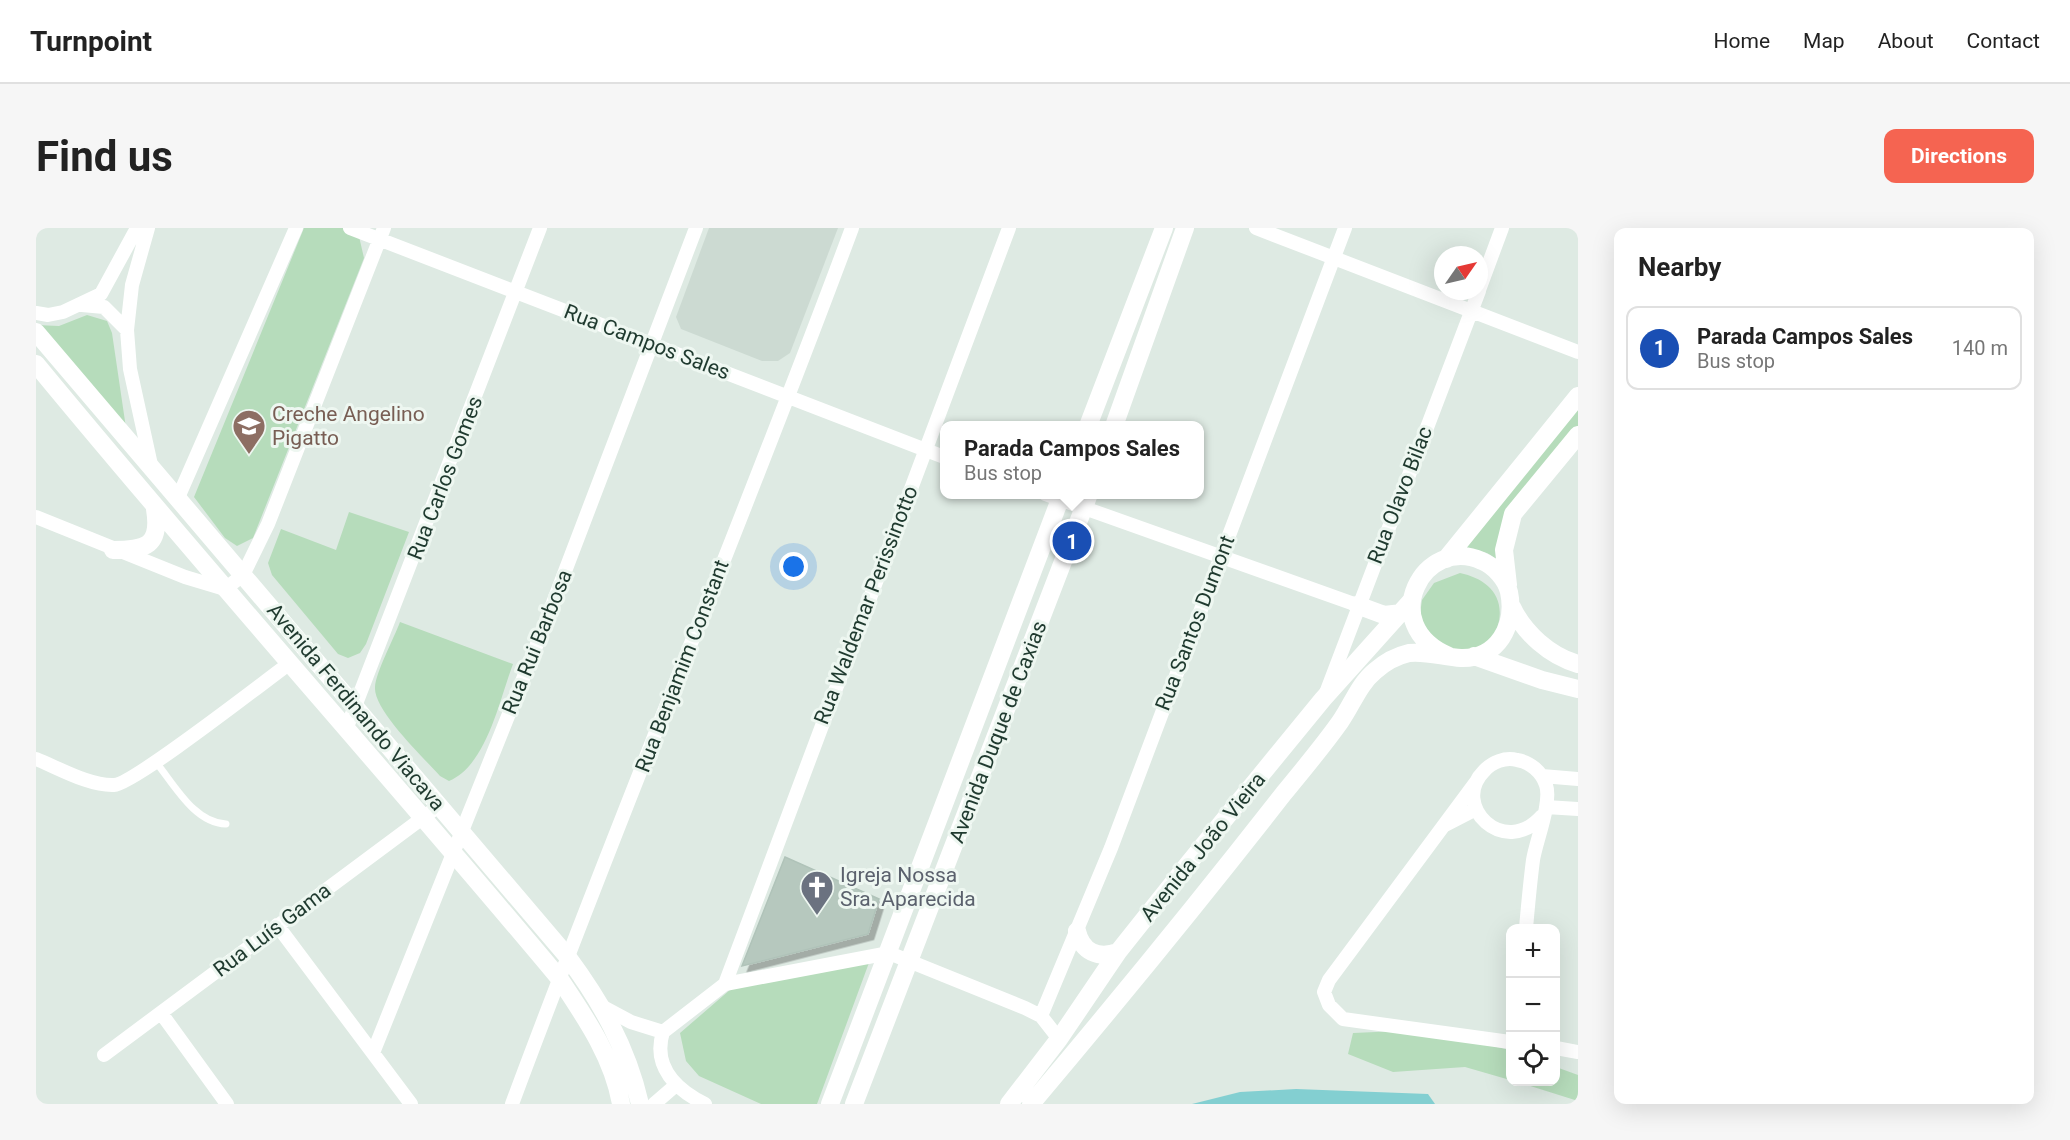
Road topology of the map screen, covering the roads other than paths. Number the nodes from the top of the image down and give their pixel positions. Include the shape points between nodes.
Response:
1 (137, 228) edge
2 (148, 228) edge
3 (296, 228) edge
4 (350, 228) edge
5 (540, 228) edge
6 (696, 228) edge
7 (852, 228) edge
8 (1009, 228) edge
9 (1164, 228) edge
10 (1185, 228) edge
11 (1256, 228) edge
12 (1345, 228) edge
13 (1502, 228) edge
14 (381, 234) edge
15 (1333, 258) junction
16 (1488, 266) edge
17 (517, 291) junction
18 (1475, 300) edge
19 (78, 305) junction
20 (1471, 311) junction
21 (36, 313) edge
22 (127, 330) junction
23 (36, 332) edge
24 (652, 345) junction
25 (1578, 352) edge
26 (36, 364) edge
27 (1578, 396) edge
28 (786, 397) junction
29 (1090, 421) edge
30 (1116, 421) edge
31 (1578, 435) edge
32 (925, 450) junction
33 (940, 455) edge
34 (152, 470) junction
35 (1055, 499) edge
36 (1071, 499) edge
37 (177, 500) junction
38 (1086, 502) edge
39 (155, 509) junction
40 (36, 517) edge
41 (113, 550) junction
42 (1220, 558) junction
43 (1446, 559) junction
44 (243, 575) junction
45 (1508, 586) junction
46 (225, 589) junction
47 (1357, 605) junction
48 (1407, 607) junction
49 (1512, 607) junction
50 (1449, 656) junction
51 (1474, 656) junction
52 (290, 663) junction
53 (1578, 664) edge
54 (1578, 689) edge
55 (1323, 699) junction
56 (356, 705) junction
57 (347, 728) junction
58 (36, 759) edge
59 (155, 761) junction
60 (1542, 776) junction
61 (1578, 779) edge
62 (1476, 782) junction
63 (440, 805) junction
64 (1476, 809) junction
65 (1578, 810) edge
66 (1544, 812) junction
67 (424, 818) junction
68 (225, 824) dead end
69 (1441, 827) junction
70 (1523, 831) junction
71 (462, 832) junction
72 (454, 852) junction
73 (1533, 859) junction
74 (1526, 924) edge
75 (277, 925) junction
76 (1077, 931) junction
77 (1118, 952) junction
78 (889, 953) junction
79 (567, 956) junction
80 (911, 962) junction
81 (559, 978) junction
82 (725, 984) junction
83 (603, 1007) junction
84 (160, 1013) junction
85 (1041, 1016) junction
86 (663, 1032) junction
87 (1059, 1039) junction
88 (1506, 1041) edge
89 (1560, 1049) edge
90 (1578, 1052) edge
91 (373, 1053) junction
92 (105, 1055) dead end
93 (676, 1085) junction
94 (227, 1104) edge
95 (411, 1104) edge
96 (512, 1104) edge
97 (621, 1104) edge
98 (640, 1104) edge
99 (654, 1104) edge
100 (705, 1104) edge
101 (830, 1104) edge
102 (854, 1104) edge
103 (1009, 1104) edge
104 (1031, 1104) edge

1 - 19 street via 101,294
2 - 22 street via 132,285
3 - 37 street
4 - 14 street, Rua Campos Sales
5 - 17 street, Rua Carlos Gomes
6 - 24 street, Rua Rui Barbosa
7 - 28 street, Rua Benjamim Constant
8 - 32 street, Rua Waldemar Perissinotto
9 - 29 street
10 - 30 street
11 - 15 street
12 - 15 street, Rua Santos Dumont
13 - 16 street, Rua Olavo Bilac
14 - 17 street, Rua Campos Sales
14 - 44 street via 268,524
15 - 20 street
15 - 42 street, Rua Santos Dumont
17 - 24 street, Rua Campos Sales
17 - 56 street, Rua Carlos Gomes
18 - 20 street, Rua Olavo Bilac
19 - 21 street via 63,312
19 - 22 street via 104,307
20 - 25 street
20 - 47 street, Rua Olavo Bilac
22 - 34 street via 130,369
23 - 34 street, Avenida Ferdinando Viacava
24 - 28 street, Rua Campos Sales
24 - 71 street, Rua Rui Barbosa
26 - 39 street, Avenida Ferdinando Viacava
27 - 43 street
28 - 32 street, Rua Campos Sales
28 - 79 street, Rua Benjamim Constant
31 - 45 street via 1513,514 1504,550
32 - 33 street, Rua Campos Sales
32 - 82 street, Rua Waldemar Perissinotto
34 - 37 street, Avenida Ferdinando Viacava
35 - 78 street, Avenida Duque de Caxias
36 - 38 street
37 - 44 street, Avenida Ferdinando Viacava
38 - 42 street
38 - 80 street, Avenida Duque de Caxias
39 - 41 street via 156,531 149,543 143,548
39 - 46 street, Avenida Ferdinando Viacava
40 - 41 street
41 - 46 street
42 - 47 street
42 - 76 street, Rua Santos Dumont
43 - 45 street via 1464,556 1482,561 1497,571
43 - 48 street via 1423,575
44 - 46 street
44 - 56 street, Avenida Ferdinando Viacava
45 - 49 street
46 - 52 street, Avenida Ferdinando Viacava
47 - 48 street via 1384,615
47 - 55 street, Rua Olavo Bilac
48 - 50 street via 1416,629 1430,646
48 - 55 street, Avenida João Vieira
49 - 51 street via 1502,638
49 - 53 street via 1532,635 1564,660
50 - 51 street
50 - 104 street, Avenida João Vieira via 1410,653 1397,657 1366,679 1339,724
51 - 54 street
52 - 57 street, Avenida Ferdinando Viacava
52 - 59 street
55 - 77 street, Avenida João Vieira
56 - 57 street, Rua Carlos Gomes
56 - 63 street, Avenida Ferdinando Viacava
57 - 67 street, Avenida Ferdinando Viacava
58 - 59 street via 98,784 116,785
59 - 68 lane via 201,818
60 - 61 street
60 - 62 street via 1525,761 1501,760 1482,772
60 - 66 street via 1548,797
62 - 64 street
62 - 69 street
63 - 67 street, Rua Luís Gama
63 - 71 street, Avenida Ferdinando Viacava
64 - 69 street
64 - 70 street via 1490,827 1512,833
65 - 66 street
66 - 70 street via 1534,826
66 - 73 street
67 - 72 street, Avenida Ferdinando Viacava
67 - 75 street, Rua Luís Gama
69 - 88 street via 1324,992 1329,1005 1343,1019
70 - 73 street
71 - 72 street, Rua Rui Barbosa
71 - 79 street, Avenida Ferdinando Viacava
72 - 81 street, Avenida Ferdinando Viacava
72 - 91 street, Rua Rui Barbosa
73 - 74 street
75 - 84 street, Rua Luís Gama
75 - 91 street
76 - 77 street via 1084,948 1091,952
76 - 85 street, Rua Santos Dumont
77 - 87 street, Avenida João Vieira
78 - 80 street
78 - 82 street
78 - 101 street, Avenida Duque de Caxias
79 - 81 street, Rua Benjamim Constant
79 - 83 street, Avenida Ferdinando Viacava
80 - 85 street
80 - 102 street, Avenida Duque de Caxias
81 - 96 street, Rua Benjamim Constant
81 - 97 street, Avenida Ferdinando Viacava via 606,1057
82 - 86 street
83 - 86 street via 631,1022
83 - 98 street, Avenida Ferdinando Viacava via 633,1073
84 - 92 street, Rua Luís Gama
84 - 94 street
85 - 87 street
86 - 93 street via 661,1060
87 - 103 street, Avenida João Vieira
89 - 90 street
91 - 95 street
93 - 99 street
93 - 100 street

